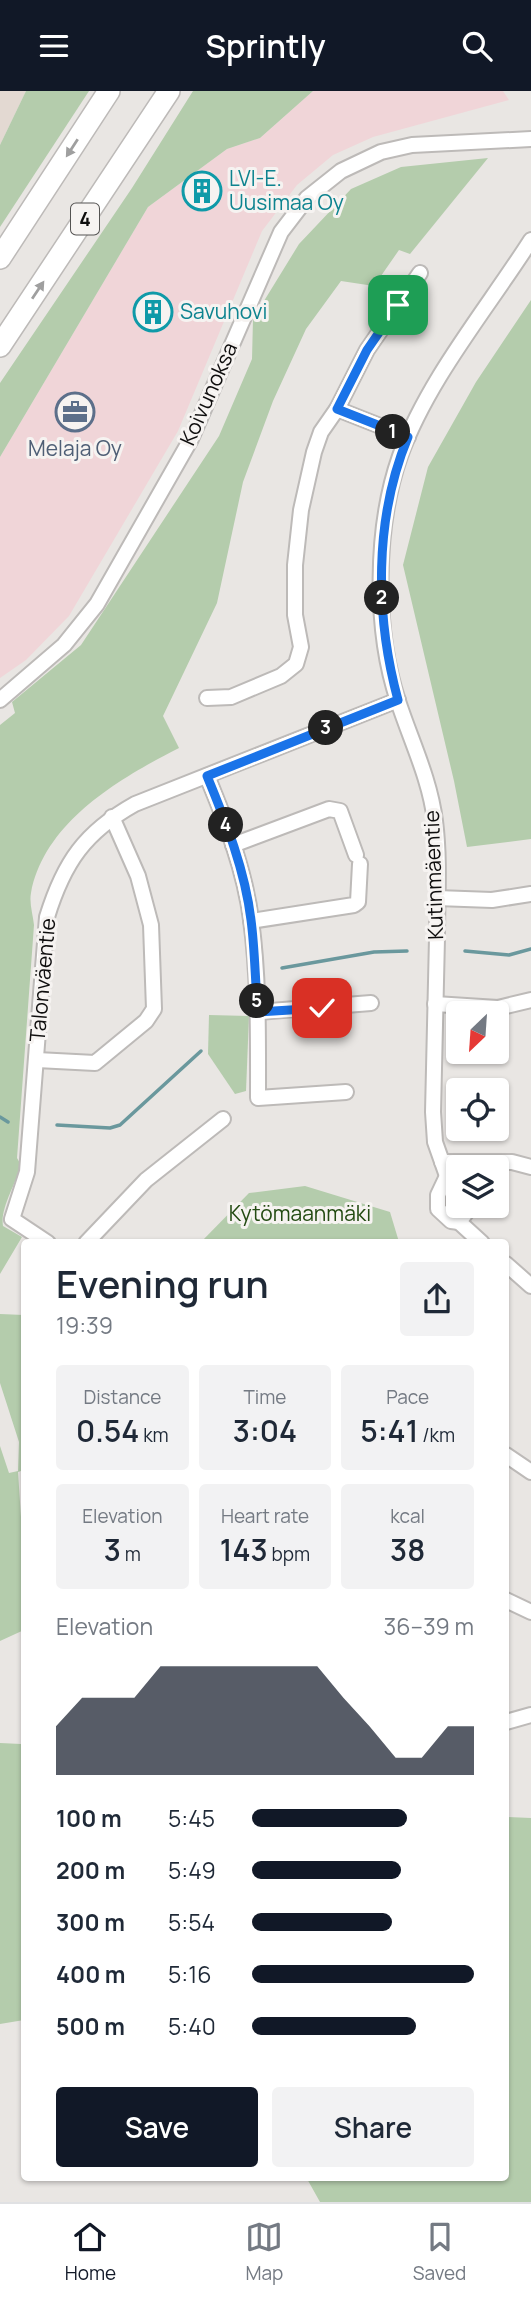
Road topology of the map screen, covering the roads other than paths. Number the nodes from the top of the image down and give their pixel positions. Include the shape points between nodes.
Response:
1 (110, 91) edge
2 (169, 91) edge
3 (531, 139) edge
4 (531, 240) edge
5 (0, 258) edge
6 (420, 273) dead end
7 (0, 346) edge
8 (337, 409) junction
9 (408, 437) junction
10 (207, 698) dead end
11 (0, 700) edge
12 (398, 700) junction
13 (207, 776) junction
14 (112, 817) junction
15 (233, 845) junction
16 (531, 894) edge
17 (437, 898) junction
18 (251, 921) junction
19 (531, 1000) edge
20 (371, 1003) dead end
21 (435, 1005) junction
22 (258, 1012) junction
23 (37, 1060) junction
24 (346, 1092) dead end
25 (223, 1119) dead end
26 (442, 1162) junction
27 (446, 1167) edge
28 (531, 1167) edge
29 (446, 1185) edge
30 (446, 1216) edge
31 (448, 1218) edge
32 (461, 1218) edge
33 (459, 1221) junction
34 (42, 1239) edge
35 (90, 1239) edge
36 (478, 1239) edge
37 (509, 1266) edge
38 (531, 1286) edge
39 (509, 1457) edge
40 (531, 1472) edge
41 (509, 1601) edge
42 (531, 1612) edge
43 (531, 1715) edge
44 (509, 1721) edge

1 -> 5 highway, 4
7 -> 2 highway, 4
3 - 11 street, Koivunoksa via 412,145 381,152 341,171 307,198 281,232 191,439 97,604 64,645
4 - 9 street, Kutinmäentie via 443,369
6 - 8 street via 367,350
8 - 9 street
8 - 10 street via 318,442 301,510 295,565 295,615 301,647 296,664 281,676 231,697
9 - 12 street, Kutinmäentie via 387,502 383,544 382,609
12 - 13 street, Talonväentie
12 - 17 street, Kutinmäentie via 433,806
13 - 14 street, Talonväentie
13 - 15 street
14 - 23 street, Talonväentie via 77,851 56,888 47,916
14 - 23 street via 138,876 151,925 155,1009 95,1063
15 - 18 street
15 - 18 street via 329,809 340,811 358,860 361,890 354,905
16 - 17 street via 492,900
17 - 21 street, Kutinmäentie
18 - 22 street
19 - 21 street via 498,1008
20 - 22 street
21 - 26 street, Kutinmäentie via 433,1112
22 - 24 street via 258,1098
23 - 34 street, Talonväentie via 27,1172 12,1219
25 - 35 street via 146,1180
26 - 27 street, Kutinmäentie
26 - 28 street via 512,1162
29 - 30 street, Kutinmäentie via 438,1195 438,1209
31 - 33 street, Kutinmäentie
32 - 33 street
33 - 36 street, Kutinmäentie
37 - 38 street
39 - 40 street
41 - 42 street
43 - 44 street

